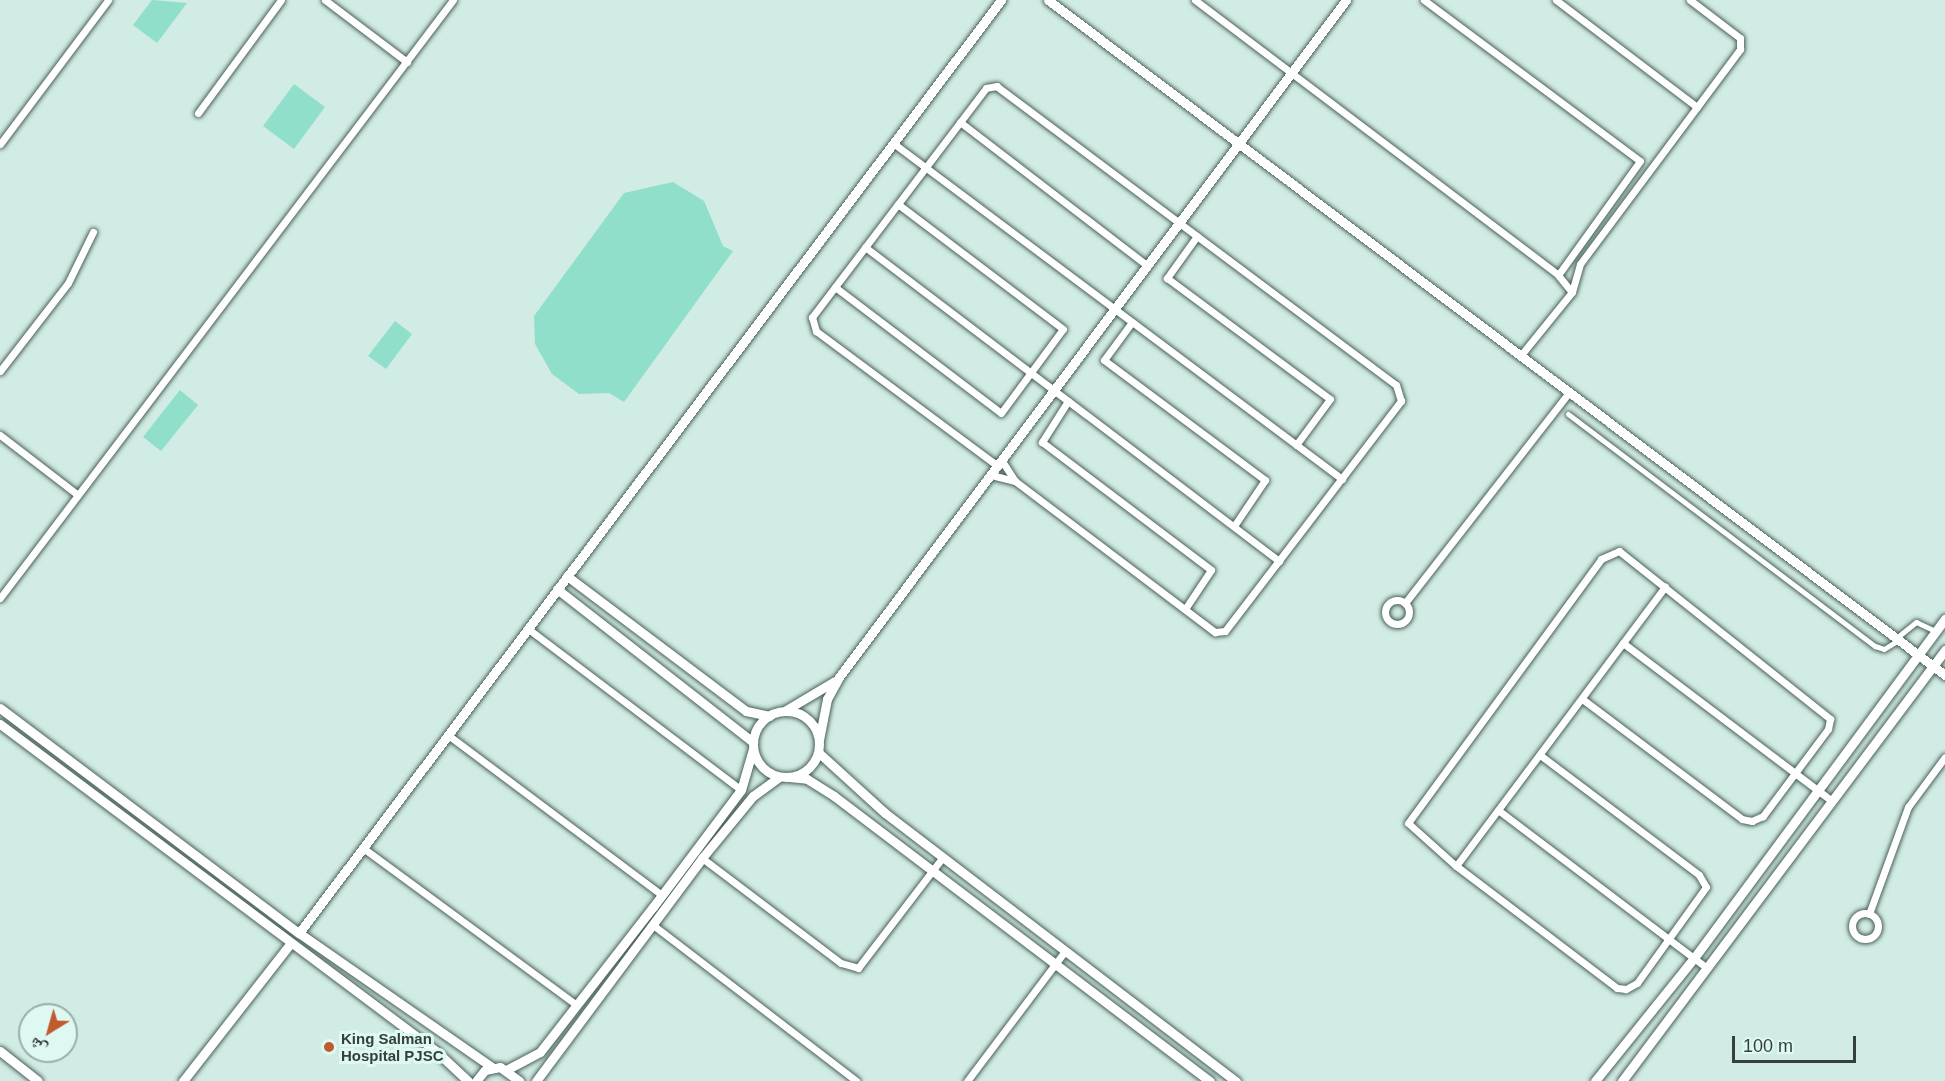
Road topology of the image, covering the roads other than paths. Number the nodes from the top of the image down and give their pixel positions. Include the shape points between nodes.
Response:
1 (108, 0) edge
2 (281, 0) edge
3 (325, 0) edge
4 (453, 0) edge
5 (1001, 0) edge
6 (1048, 0) edge
7 (1195, 0) edge
8 (1346, 0) edge
9 (1424, 0) edge
10 (1556, 0) edge
11 (1690, 0) edge
12 (406, 62) junction
13 (1291, 73) junction
14 (1697, 107) junction
15 (198, 113) dead end
16 (960, 122) junction
17 (1239, 142) junction
18 (893, 143) junction
19 (0, 144) edge
20 (1657, 161) junction
21 (1640, 162) junction
22 (925, 168) junction
23 (898, 204) junction
24 (1177, 221) junction
25 (93, 232) dead end
26 (1197, 236) junction
27 (865, 247) junction
28 (1145, 264) junction
29 (1558, 274) junction
30 (835, 287) junction
31 (1572, 292) junction
32 (1114, 309) junction
33 (1132, 322) junction
34 (1521, 355) junction
35 (0, 371) edge
36 (1031, 372) junction
37 (1053, 389) junction
38 (1569, 392) junction
39 (1068, 400) junction
40 (1568, 414) dead end
41 (0, 435) edge
42 (1296, 445) junction
43 (1000, 464) junction
44 (991, 475) junction
45 (1342, 479) junction
46 (1015, 482) junction
47 (78, 495) junction
48 (1234, 526) junction
49 (1279, 561) junction
50 (567, 576) junction
51 (1665, 587) junction
52 (557, 590) junction
53 (0, 598) edge
54 (1405, 603) dead end
55 (1185, 609) junction
56 (1945, 620) edge
57 (527, 628) junction
58 (1937, 632) junction
59 (1900, 635) dead end
60 (1895, 642) dead end
61 (1623, 644) junction
62 (1944, 652) edge
63 (1918, 656) junction
64 (1932, 666) junction
65 (1945, 675) edge
66 (839, 677) junction
67 (1582, 699) junction
68 (0, 708) edge
69 (784, 711) junction
70 (769, 716) junction
71 (0, 724) edge
72 (448, 735) junction
73 (819, 740) junction
74 (753, 745) junction
75 (60, 752) junction
76 (819, 753) junction
77 (1540, 754) junction
78 (1945, 757) edge
79 (51, 764) junction
80 (76, 764) junction
81 (1795, 772) junction
82 (67, 776) junction
83 (784, 777) junction
84 (741, 790) junction
85 (1820, 792) junction
86 (1832, 801) junction
87 (1498, 810) junction
88 (363, 848) junction
89 (702, 858) junction
90 (942, 858) junction
91 (1456, 866) junction
92 (932, 872) junction
93 (662, 895) junction
94 (1869, 914) dead end
95 (653, 925) junction
96 (299, 933) junction
97 (1669, 940) junction
98 (291, 943) junction
99 (1065, 951) junction
100 (1694, 958) junction
101 (1054, 965) junction
102 (1707, 968) junction
103 (577, 1005) junction
104 (0, 1051) edge
105 (492, 1067) junction
106 (508, 1069) junction
107 (38, 1081) edge
108 (183, 1081) edge
109 (468, 1081) edge
110 (476, 1081) edge
111 (519, 1081) edge
112 (536, 1081) edge
113 (856, 1081) edge
114 (967, 1081) edge
115 (1210, 1081) edge
116 (1236, 1081) edge
117 (1595, 1081) edge
118 (1622, 1081) edge

1 - 19 street
2 - 15 street
3 - 12 street
4 - 12 street
5 - 18 street
6 - 17 street
7 - 13 street
8 - 13 street
9 - 21 street
10 - 14 street
11 - 14 street via 1740,38 1740,49
12 - 47 street
13 - 17 street
13 - 29 street
14 - 20 street
16 - 22 street
16 - 24 street via 986,88 997,86
16 - 28 street
17 - 24 street
17 - 34 street
18 - 22 street
18 - 50 street
20 - 21 street
20 - 31 street via 1580,264
21 - 29 street
22 - 23 street
22 - 32 street
23 - 27 street
23 - 36 street via 1063,329
24 - 26 street
24 - 28 street
25 - 35 street via 68,283
26 - 42 street via 1167,278 1330,399
26 - 45 street via 1396,385 1401,401
27 - 30 street
27 - 36 street
28 - 32 street
29 - 31 street
30 - 36 street via 1001,413
30 - 43 street via 812,317 816,331
31 - 34 street
32 - 33 street
32 - 37 street
33 - 42 street
33 - 48 street via 1104,360 1265,480
34 - 38 street
36 - 37 street
37 - 39 street
37 - 43 street
38 - 54 street
38 - 63 street
39 - 48 street
39 - 55 street via 1042,442 1211,570
40 - 60 street via 1875,646 1884,649
41 - 47 street
42 - 45 street
43 - 44 street
43 - 46 street
44 - 46 street
44 - 66 street
45 - 49 street
46 - 55 street
47 - 53 street
48 - 49 street
49 - 55 street via 1226,632 1215,632
50 - 52 street
50 - 70 street via 746,711
51 - 61 street
51 - 81 street via 1826,711 1828,729
51 - 91 street via 1619,551 1601,559 1412,810 1408,823 1414,834
52 - 57 street
52 - 74 street
56 - 58 street
57 - 72 street
57 - 84 street
58 - 59 street via 1916,622
58 - 63 street
61 - 67 street
61 - 81 street
62 - 63 street
62 - 64 street
63 - 64 street
63 - 85 street
64 - 65 street
64 - 86 street
66 - 69 street
66 - 73 street via 827,699
67 - 77 street
67 - 81 street via 1742,819 1763,816
68 - 75 street
69 - 70 street
69 - 73 street via 811,722
70 - 74 street
71 - 79 street
72 - 88 street
72 - 93 street
73 - 76 street
74 - 83 street via 762,766
74 - 84 street
75 - 79 street
75 - 80 street
76 - 83 street via 808,770
76 - 90 street
77 - 87 street
77 - 97 street via 1699,875 1706,887 1702,896
78 - 94 street via 1908,807
79 - 82 street
80 - 82 street
80 - 96 street
81 - 85 street
82 - 98 street
83 - 89 street via 753,796
83 - 92 street via 807,779 834,796
84 - 93 street
85 - 86 street
85 - 100 street
86 - 102 street
87 - 91 street
87 - 97 street
88 - 96 street
88 - 103 street
89 - 92 street via 850,968 867,963
89 - 95 street
90 - 92 street
90 - 99 street
91 - 97 street via 1617,988 1637,983
92 - 101 street
93 - 103 street
95 - 112 street
95 - 113 street
96 - 105 street
97 - 100 street
98 - 108 street
98 - 109 street via 436,1051
99 - 101 street
99 - 116 street
100 - 102 street
100 - 117 street
101 - 114 street
101 - 115 street
102 - 118 street
103 - 106 street via 531,1061
104 - 107 street
105 - 106 street
105 - 110 street
106 - 111 street

